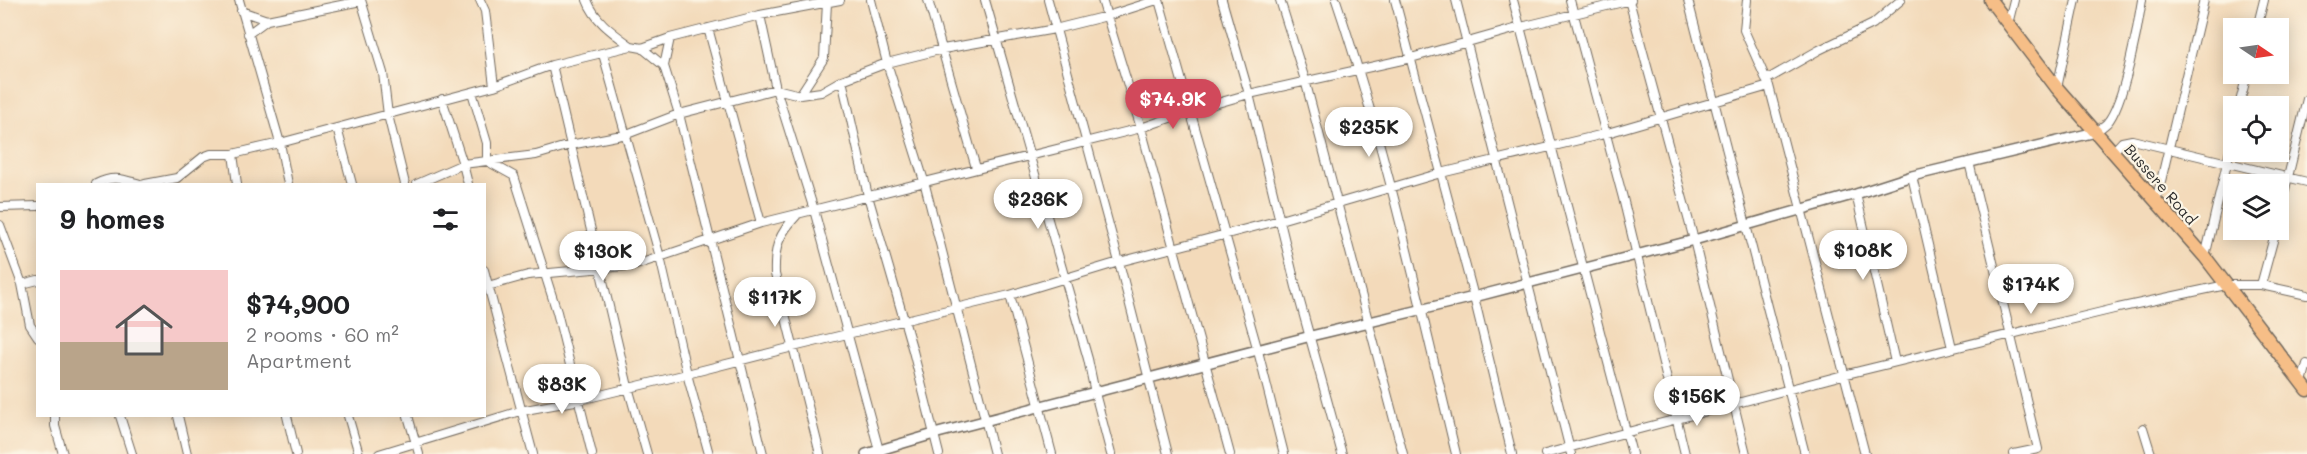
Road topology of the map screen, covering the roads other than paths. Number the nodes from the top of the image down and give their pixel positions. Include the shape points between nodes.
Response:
1 (239, 0) edge
2 (480, 0) edge
3 (587, 0) edge
4 (840, 0) edge
5 (871, 0) edge
6 (928, 0) edge
7 (985, 0) edge
8 (1048, 0) edge
9 (1102, 0) edge
10 (1158, 0) edge
11 (1222, 0) edge
12 (1280, 0) edge
13 (1336, 0) edge
14 (1395, 0) edge
15 (1456, 0) edge
16 (1513, 0) edge
17 (1570, 0) edge
18 (1629, 0) edge
19 (1688, 0) edge
20 (1747, 0) edge
21 (1901, 0) edge
22 (1990, 0) edge
23 (2014, 0) edge
24 (2076, 0) edge
25 (2142, 0) edge
26 (2204, 0) edge
27 (2264, 0) edge
28 (361, 1) edge
29 (827, 3) junction
30 (241, 11) junction
31 (1574, 14) junction
32 (760, 15) junction
33 (1107, 16) junction
34 (2260, 18) edge
35 (267, 20) junction
36 (2008, 24) junction
37 (1521, 27) junction
38 (708, 28) junction
39 (1055, 29) junction
40 (248, 34) junction
41 (670, 38) junction
42 (997, 39) junction
43 (1468, 44) junction
44 (631, 46) junction
45 (642, 48) junction
46 (943, 49) junction
47 (603, 54) junction
48 (1411, 58) junction
49 (887, 63) junction
50 (552, 65) junction
51 (664, 66) junction
52 (1359, 70) junction
53 (842, 80) junction
54 (1305, 80) junction
55 (1768, 83) junction
56 (494, 86) junction
57 (776, 88) junction
58 (2057, 88) junction
59 (472, 92) junction
60 (1250, 94) junction
61 (800, 95) junction
62 (442, 99) junction
63 (2307, 99) edge
64 (730, 102) junction
65 (1714, 102) junction
66 (1190, 111) junction
67 (679, 114) junction
68 (388, 115) junction
69 (1660, 118) junction
70 (337, 128) junction
71 (1141, 128) junction
72 (2096, 132) junction
73 (627, 134) junction
74 (1604, 134) junction
75 (1087, 142) junction
76 (280, 143) junction
77 (570, 145) junction
78 (1552, 145) junction
79 (2170, 150) junction
80 (2114, 152) junction
81 (233, 153) junction
82 (1031, 156) junction
83 (1496, 160) junction
84 (487, 162) junction
85 (1969, 162) junction
86 (463, 164) junction
87 (2226, 164) junction
88 (976, 168) junction
89 (1441, 173) junction
90 (2271, 174) edge
91 (1911, 176) junction
92 (2289, 178) joint
93 (178, 181) edge
94 (924, 181) junction
95 (2307, 182) edge
96 (99, 183) edge
97 (136, 183) edge
98 (156, 183) edge
99 (237, 183) edge
100 (288, 183) edge
101 (352, 183) edge
102 (405, 183) edge
103 (419, 183) edge
104 (468, 183) edge
105 (1390, 188) junction
106 (1856, 195) junction
107 (868, 196) junction
108 (2156, 202) junction
109 (1336, 204) junction
110 (0, 207) edge
111 (36, 207) edge
112 (1800, 209) junction
113 (814, 210) junction
114 (798, 213) junction
115 (1280, 220) junction
116 (761, 223) junction
117 (0, 225) edge
118 (1747, 225) junction
119 (1226, 234) junction
120 (709, 239) junction
121 (1694, 240) junction
122 (2273, 240) edge
123 (1174, 247) junction
124 (1636, 254) junction
125 (660, 257) junction
126 (2205, 257) junction
127 (1119, 262) junction
128 (1585, 267) junction
129 (600, 270) junction
130 (546, 273) junction
131 (1065, 278) junction
132 (36, 280) edge
133 (1528, 282) junction
134 (22, 284) junction
135 (2226, 285) junction
136 (2261, 285) junction
137 (486, 286) edge
138 (1010, 295) junction
139 (2307, 295) edge
140 (1474, 297) junction
141 (956, 307) junction
142 (1421, 310) junction
143 (903, 320) junction
144 (1368, 323) junction
145 (2012, 333) junction
146 (36, 334) edge
147 (848, 334) junction
148 (1311, 336) junction
149 (793, 347) junction
150 (1952, 348) junction
151 (1258, 351) junction
152 (740, 361) junction
153 (1895, 362) junction
154 (1206, 364) junction
155 (2307, 364) edge
156 (687, 375) junction
157 (1843, 375) junction
158 (1147, 380) junction
159 (2305, 386) edge
160 (628, 387) junction
161 (1788, 390) junction
162 (1095, 393) junction
163 (580, 400) junction
164 (1734, 404) junction
165 (1041, 407) junction
166 (520, 411) junction
167 (55, 417) edge
168 (120, 417) edge
169 (178, 417) edge
170 (287, 417) edge
171 (348, 417) edge
172 (408, 417) edge
173 (466, 417) edge
174 (1676, 419) junction
175 (985, 422) junction
176 (469, 425) junction
177 (2143, 428) dead end
178 (1627, 433) junction
179 (934, 434) junction
180 (416, 442) junction
181 (1570, 451) edge
182 (880, 452) edge
183 (63, 454) edge
184 (132, 454) edge
185 (187, 454) edge
186 (296, 454) edge
187 (359, 454) edge
188 (380, 454) edge
189 (419, 454) edge
190 (532, 454) edge
191 (592, 454) edge
192 (647, 454) edge
193 (709, 454) edge
194 (763, 454) edge
195 (820, 454) edge
196 (866, 454) edge
197 (939, 454) edge
198 (994, 454) edge
199 (1052, 454) edge
200 (1111, 454) edge
201 (1168, 454) edge
202 (1230, 454) edge
203 (1284, 454) edge
204 (1342, 454) edge
205 (1403, 454) edge
206 (1456, 454) edge
207 (1512, 454) edge
208 (1545, 454) edge
209 (1632, 454) edge
210 (1685, 454) edge
211 (1746, 454) edge
212 (1805, 454) edge
213 (1865, 454) edge
214 (2014, 454) edge
215 (2151, 454) edge

1 - 30 street
2 - 56 street via 485,11
3 - 44 street via 607,29
4 - 29 street
5 - 49 street
6 - 46 street
7 - 42 street
8 - 39 street
9 - 33 street
10 - 33 street
10 - 66 street
11 - 60 street
12 - 54 street
13 - 52 street
14 - 48 street
15 - 43 street
16 - 37 street
17 - 31 street
18 - 31 street
18 - 69 street
19 - 65 street
20 - 55 street via 1744,30
21 - 55 street via 1873,24 1819,50
22 - 36 main road, Bussere Road
23 - 36 street
24 - 58 street
25 - 72 street via 2130,62 2115,107 2107,123
26 - 79 street
27 - 34 street
28 - 35 street
28 - 68 street via 383,73
29 - 32 street
29 - 61 street via 824,58
30 - 35 street
30 - 40 street
31 - 37 street
31 - 74 street
32 - 38 street
32 - 57 street
33 - 39 street
33 - 71 street
35 - 40 street
36 - 58 main road, Bussere Road
37 - 43 street
37 - 78 street
38 - 41 street
38 - 64 street
39 - 42 street
39 - 75 street
40 - 76 street
41 - 45 street
41 - 51 street
42 - 46 street
42 - 82 street
43 - 48 street
43 - 83 street
44 - 45 street
44 - 47 street
45 - 51 street
46 - 49 street
46 - 88 street
47 - 50 street
47 - 73 street
48 - 52 street
48 - 89 street
49 - 53 street
49 - 94 street
50 - 56 street
50 - 77 street
51 - 67 street
52 - 54 street
52 - 105 street
53 - 61 street via 821,92
53 - 107 street
54 - 60 street
54 - 109 street
55 - 65 street
55 - 112 street
56 - 59 street
57 - 61 street
57 - 64 street
57 - 113 street
58 - 72 main road, Bussere Road
59 - 62 street
59 - 84 street via 488,143
60 - 66 street
60 - 115 street
62 - 68 street
62 - 86 street
63 - 92 street
64 - 67 street
64 - 116 street
65 - 69 street
65 - 118 street
66 - 71 street
66 - 119 street
67 - 73 street
67 - 120 street
68 - 70 street
68 - 102 street
69 - 74 street
69 - 121 street
70 - 76 street
70 - 101 street
71 - 75 street
71 - 123 street
72 - 80 main road, Bussere Road
72 - 85 street
73 - 77 street
73 - 125 street
74 - 78 street
74 - 124 street
75 - 82 street
75 - 127 street
76 - 81 street
76 - 100 street
77 - 84 street
77 - 129 street
78 - 83 street
78 - 128 street
79 - 80 street via 2126,140
79 - 87 street
79 - 108 street
80 - 108 main road, Bussere Road
81 - 93 street via 203,157
81 - 99 street
82 - 88 street
82 - 131 street
83 - 89 street
83 - 133 street
84 - 86 street
84 - 130 street via 514,176
85 - 91 street
85 - 145 street
86 - 103 street
86 - 104 street
87 - 90 street
87 - 126 street
88 - 94 street
89 - 105 street
89 - 140 street
91 - 106 street
91 - 150 street
92 - 95 street
93 - 98 street
94 - 107 street
94 - 141 street
96 - 97 street via 113,178
105 - 109 street
105 - 142 street
106 - 112 street
106 - 153 street
107 - 113 street
107 - 143 street
108 - 126 main road, Bussere Road
109 - 115 street
109 - 144 street
110 - 111 street
112 - 118 street
112 - 157 street
113 - 114 street
113 - 147 street
114 - 116 street
114 - 149 street via 778,239 774,258
115 - 119 street
115 - 148 street
116 - 120 street
117 - 134 street
118 - 121 street
118 - 161 street
119 - 123 street
119 - 151 street
120 - 125 street
120 - 152 street
121 - 124 street
121 - 164 street
122 - 136 street
123 - 127 street
123 - 154 street
124 - 128 street
124 - 174 street
125 - 129 street
125 - 156 street
126 - 135 main road, Bussere Road
127 - 131 street
127 - 158 street
128 - 133 street
128 - 178 street
129 - 130 street
129 - 160 street
130 - 137 street
130 - 163 street
131 - 138 street
131 - 162 street
132 - 134 street
133 - 140 street
133 - 181 street
134 - 146 street via 30,325
135 - 136 street
135 - 145 street
135 - 159 main road, Bussere Road
136 - 139 street
137 - 166 street
138 - 141 street
138 - 165 street
140 - 142 street
140 - 207 street
141 - 143 street
141 - 175 street
142 - 144 street
142 - 206 street
143 - 147 street
143 - 179 street
144 - 148 street
144 - 205 street
145 - 150 street
145 - 214 street via 2038,449
147 - 149 street
147 - 182 street
148 - 151 street
148 - 204 street
149 - 152 street
149 - 195 street
150 - 153 street
151 - 154 street
151 - 203 street
152 - 156 street
152 - 194 street
153 - 157 street
154 - 158 street
154 - 202 street
155 - 159 street
156 - 160 street
156 - 193 street
157 - 161 street
157 - 213 street
158 - 162 street
158 - 201 street
160 - 163 street
160 - 192 street
161 - 164 street
161 - 212 street
162 - 165 street
162 - 200 street
163 - 166 street
163 - 191 street
164 - 174 street
164 - 211 street
165 - 175 street
165 - 199 street
166 - 176 street
166 - 190 street
167 - 183 street
168 - 184 street
169 - 185 street
170 - 186 street
171 - 187 street
172 - 180 street
173 - 176 street
174 - 178 street
174 - 210 street
175 - 179 street
175 - 198 street
176 - 180 street
177 - 215 street
178 - 181 street
178 - 209 street
179 - 182 street
179 - 197 street
180 - 188 street
180 - 189 street
181 - 208 street
182 - 196 street

